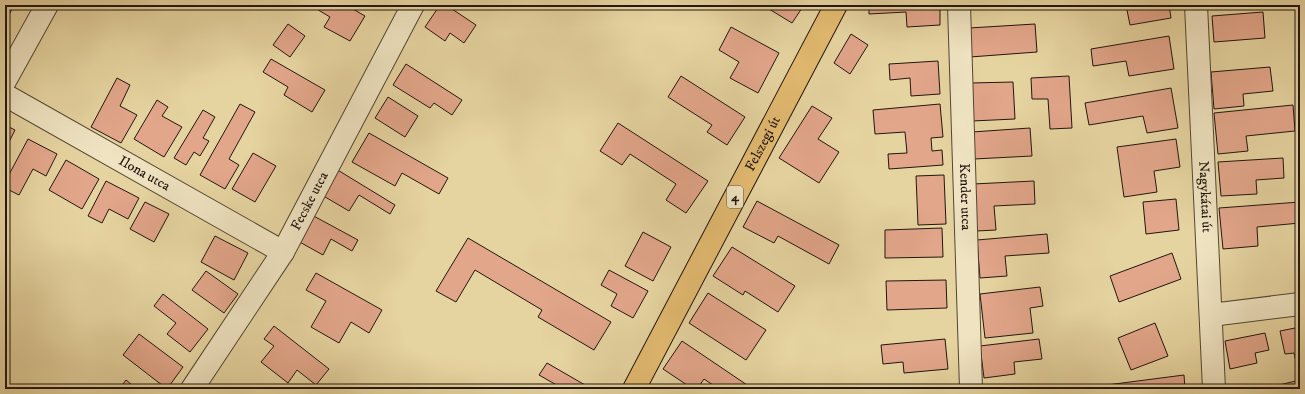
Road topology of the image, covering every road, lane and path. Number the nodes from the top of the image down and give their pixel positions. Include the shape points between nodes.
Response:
1 (47, 5) edge
2 (413, 5) edge
3 (836, 5) edge
4 (959, 5) edge
5 (1196, 5) edge
6 (5, 81) edge
7 (5, 95) edge
8 (283, 252) junction
9 (1300, 304) edge
10 (1211, 315) junction
11 (192, 389) edge
12 (634, 389) edge
13 (971, 389) edge
14 (1214, 389) edge

1 - 6 street
2 - 8 street, Fecske utca
3 - 12 main road, Felszegi út / 4
4 - 13 street, Kender utca
5 - 10 street, Nagykátai út
7 - 8 street, Ilona utca
8 - 11 street, Fecske utca
9 - 10 street
10 - 14 street, Nagykátai út

